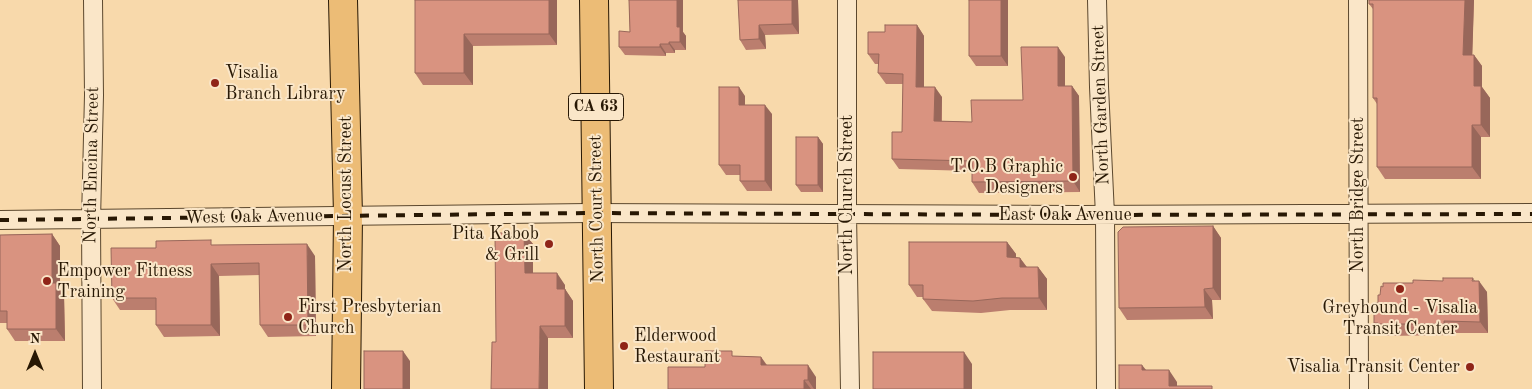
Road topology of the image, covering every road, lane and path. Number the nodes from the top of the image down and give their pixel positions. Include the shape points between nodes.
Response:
1 (93, 0) edge
2 (342, 0) edge
3 (594, 0) edge
4 (847, 0) edge
5 (1098, 0) edge
6 (1358, 0) edge
7 (597, 213) junction
8 (1532, 213) edge
9 (847, 214) junction
10 (1105, 215) junction
11 (1358, 215) junction
12 (348, 216) junction
13 (0, 220) edge
14 (91, 220) junction
15 (92, 389) edge
16 (346, 389) edge
17 (599, 389) edge
18 (850, 389) edge
19 (1106, 389) edge
20 (1360, 389) edge

1 - 14 street, North Encina Street
2 - 12 main road, North Locust Street
3 - 7 main road, North Court Street / CA 63
4 - 9 street, North Church Street
5 - 10 street, North Garden Street
6 - 11 street, North Bridge Street
7 - 9 street, East Oak Avenue
7 - 12 street, West Oak Avenue
7 - 17 main road, North Court Street / CA 63
8 - 11 street, East Oak Avenue
9 - 10 street, East Oak Avenue
9 - 18 street, North Church Street
10 - 11 street, East Oak Avenue
10 - 19 street, North Garden Street
11 - 20 street, North Bridge Street
12 - 14 street, West Oak Avenue
12 - 16 main road, North Locust Street
13 - 14 street, West Oak Avenue
14 - 15 street, North Encina Street

